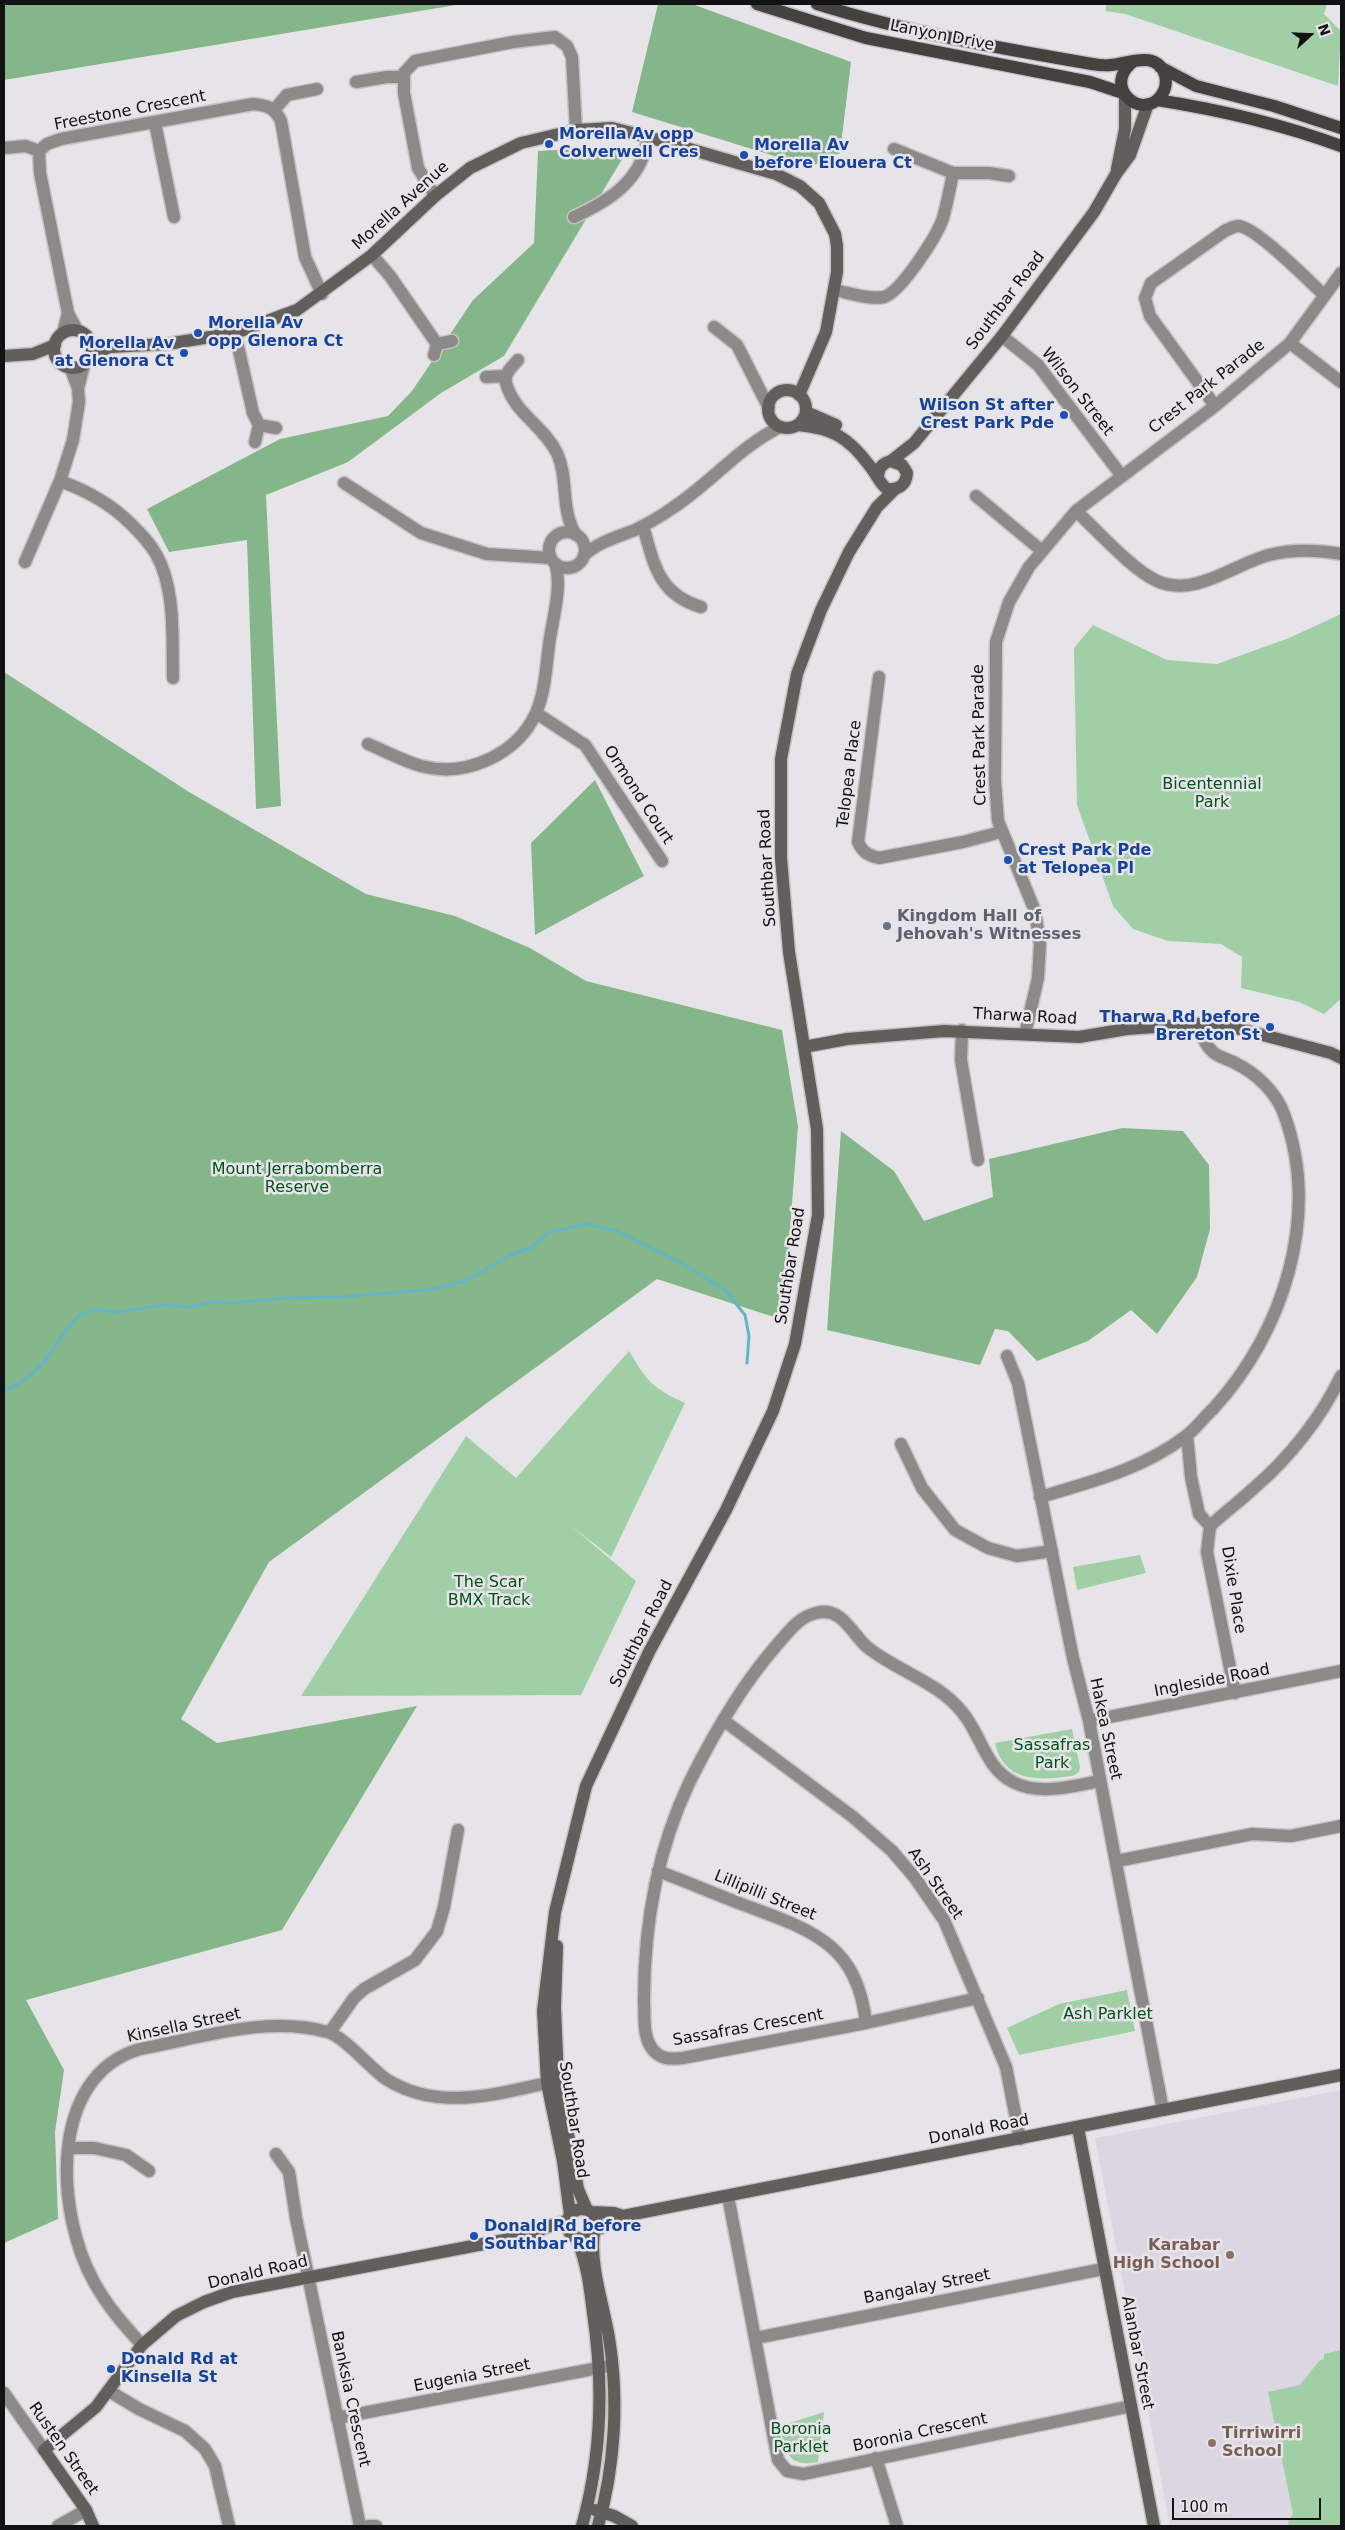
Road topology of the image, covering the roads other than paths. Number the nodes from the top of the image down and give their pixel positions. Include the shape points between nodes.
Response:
1 (757, 4) edge
2 (817, 4) edge
3 (1134, 61) junction
4 (1160, 67) junction
5 (403, 77) junction
6 (356, 82) dead end
7 (317, 89) dead end
8 (1124, 94) junction
9 (1153, 102) junction
10 (274, 110) junction
11 (155, 122) junction
12 (1341, 128) edge
13 (576, 130) junction
14 (648, 137) junction
15 (1341, 146) edge
16 (4, 148) edge
17 (894, 149) dead end
18 (40, 151) junction
19 (953, 174) junction
20 (1116, 174) junction
21 (1010, 176) dead end
22 (435, 196) junction
23 (174, 217) dead end
24 (574, 217) dead end
25 (372, 255) junction
26 (1341, 272) edge
27 (834, 290) junction
28 (322, 294) junction
29 (1324, 294) junction
30 (68, 313) junction
31 (714, 327) dead end
32 (77, 330) junction
33 (63, 333) junction
34 (235, 333) junction
35 (1002, 336) junction
36 (89, 338) junction
37 (452, 341) dead end
38 (1290, 343) junction
39 (55, 345) junction
40 (110, 347) junction
41 (32, 354) junction
42 (4, 356) edge
43 (58, 359) junction
44 (87, 360) junction
45 (518, 360) dead end
46 (70, 367) junction
47 (506, 376) junction
48 (486, 377) dead end
49 (1341, 382) edge
50 (78, 388) junction
51 (798, 390) junction
52 (1215, 406) junction
53 (771, 409) junction
54 (806, 412) junction
55 (259, 425) junction
56 (798, 425) junction
57 (276, 428) dead end
58 (255, 442) dead end
59 (914, 443) junction
60 (887, 463) junction
61 (906, 470) junction
62 (1121, 475) junction
63 (60, 481) junction
64 (344, 483) dead end
65 (885, 484) junction
66 (976, 496) dead end
67 (566, 508) junction
68 (1076, 511) junction
69 (643, 526) junction
70 (555, 537) junction
71 (578, 537) junction
72 (613, 537) junction
73 (1042, 551) junction
74 (1341, 554) edge
75 (524, 555) junction
76 (580, 559) junction
77 (553, 560) junction
78 (25, 562) dead end
79 (557, 594) junction
80 (701, 607) dead end
81 (879, 677) dead end
82 (173, 678) dead end
83 (536, 713) junction
84 (368, 744) dead end
85 (1001, 832) junction
86 (662, 861) dead end
87 (1198, 1024) junction
88 (962, 1030) junction
89 (1025, 1034) junction
90 (804, 1047) junction
91 (1338, 1054) edge
92 (978, 1160) dead end
93 (1007, 1356) dead end
94 (1341, 1376) edge
95 (1187, 1436) junction
96 (901, 1444) dead end
97 (1040, 1497) junction
98 (1210, 1526) junction
99 (1052, 1552) junction
100 (1341, 1671) edge
101 (1235, 1693) junction
102 (722, 1720) junction
103 (1089, 1721) junction
104 (1100, 1781) junction
105 (1341, 1826) edge
106 (458, 1830) dead end
107 (1117, 1861) junction
108 (658, 1871) junction
109 (978, 1998) junction
110 (866, 2023) junction
111 (330, 2032) junction
112 (1341, 2075) edge
113 (553, 2082) junction
114 (1163, 2110) junction
115 (1078, 2128) junction
116 (1020, 2139) junction
117 (69, 2148) junction
118 (276, 2154) dead end
119 (149, 2171) dead end
120 (728, 2196) junction
121 (589, 2211) junction
122 (623, 2216) junction
123 (568, 2218) junction
124 (595, 2231) junction
125 (536, 2234) junction
126 (574, 2237) junction
127 (1103, 2268) junction
128 (308, 2278) junction
129 (756, 2338) junction
130 (142, 2345) junction
131 (607, 2367) junction
132 (109, 2391) junction
133 (4, 2393) edge
134 (1131, 2406) junction
135 (337, 2418) junction
136 (44, 2450) junction
137 (876, 2458) junction
138 (588, 2508) junction
139 (86, 2510) junction
140 (602, 2512) junction
141 (58, 2526) edge
142 (93, 2526) edge
143 (229, 2526) edge
144 (360, 2526) edge
145 (368, 2526) edge
146 (376, 2526) edge
147 (582, 2526) edge
148 (598, 2526) edge
149 (632, 2526) edge
150 (896, 2526) edge
151 (1154, 2526) edge

1 - 8 main road, Lanyon Drive via 866,38 1084,81
2 - 3 main road, Lanyon Drive via 936,36 1010,50 1109,66
3 - 4 main road via 1152,61
3 - 8 main road via 1122,74 1120,83
4 - 9 main road via 1166,84
4 - 12 main road via 1196,86
5 - 6 street via 387,76
5 - 13 street via 410,64 421,59 555,37 567,46 572,57
5 - 22 street via 418,168
7 - 10 street via 287,95
8 - 9 main road via 1140,104
8 - 20 street, Southbar Road via 1125,128
9 - 15 main road via 1222,110
9 - 20 street, Southbar Road via 1130,155
10 - 11 street, Freestone Crescent via 254,104
10 - 28 street via 282,129 305,257
11 - 18 street, Freestone Crescent via 61,139
11 - 23 street
13 - 14 street, Morella Avenue via 612,128
13 - 22 street, Morella Avenue via 521,143 470,168
14 - 24 street via 642,163 624,186 597,206
14 - 27 street, Morella Avenue via 776,174 800,186 819,202 835,234 838,258
16 - 18 street via 26,146
17 - 19 street
18 - 30 street, Freestone Crescent via 40,172
19 - 21 street
19 - 27 street via 937,231 898,287 877,298
20 - 35 street, Southbar Road via 1094,212
22 - 25 street, Morella Avenue
25 - 28 street, Morella Avenue
25 - 37 street via 390,276 436,349
26 - 29 street, Crest Park Parade
27 - 51 street, Morella Avenue via 826,332 816,359
28 - 34 street, Morella Avenue via 297,310
29 - 38 street, Crest Park Parade
29 - 52 street via 1250,230 1238,226 1226,230 1151,283 1145,298 1150,316
30 - 32 street, Freestone Crescent
30 - 33 street, Freestone Crescent
31 - 53 street via 737,345
32 - 33 street
32 - 36 street
33 - 39 street
34 - 40 street, Morella Avenue via 168,344
34 - 55 street via 253,413
35 - 59 street, Southbar Road
35 - 62 street, Wilson Street via 1038,365
36 - 40 street, Morella Avenue
36 - 44 street via 92,346
38 - 49 street
38 - 52 street, Crest Park Parade
39 - 41 street
39 - 43 street
40 - 44 street, Morella Avenue
41 - 42 street
41 - 43 street
43 - 46 street
44 - 46 street
44 - 50 street
45 - 47 street
46 - 50 street
47 - 48 street
47 - 67 street via 518,408 549,440 558,456
50 - 63 street via 73,440
51 - 53 street via 781,392
51 - 54 street
52 - 62 street, Crest Park Parade
53 - 56 street via 792,427
53 - 69 street via 762,436 694,494
54 - 56 street
54 - 60 street via 843,430
55 - 57 street
55 - 58 street
56 - 65 street via 823,427 840,436
59 - 60 street, Southbar Road
59 - 61 street, Southbar Road
60 - 61 street via 902,465
60 - 65 street via 878,471
61 - 65 street via 905,483
62 - 68 street, Crest Park Parade
63 - 78 street
63 - 82 street via 80,488 118,510 157,555 169,596
64 - 75 street via 421,533 487,554
65 - 90 street, Southbar Road via 877,507 821,610 797,674 781,759 781,858 789,952
66 - 73 street
67 - 70 street
67 - 71 street via 569,522
68 - 73 street, Crest Park Parade
68 - 74 street via 1147,575 1168,585 1200,582 1256,558 1284,552 1311,550
69 - 72 street
69 - 80 street via 658,575 683,602
70 - 71 street via 571,532
70 - 75 street via 538,550
70 - 77 street via 549,553
71 - 72 street
71 - 76 street via 584,549
72 - 76 street via 593,547
73 - 85 street, Crest Park Parade via 1009,602 996,642 994,781
75 - 77 street
76 - 77 street via 566,567
76 - 79 street
77 - 79 street via 558,571
79 - 83 street
81 - 85 street, Telopea Place via 858,842 861,849 867,855 879,858
83 - 84 street via 510,746 496,756 469,767 421,766
83 - 86 street, Ormond Court via 585,746
85 - 89 street, Crest Park Parade via 1035,911 1040,944 1038,978
87 - 89 street, Tharwa Road via 1127,1028 1079,1037
87 - 91 street, Tharwa Road via 1240,1029
87 - 95 street via 1212,1052 1258,1077 1283,1112 1293,1142 1298,1224 1284,1290 1267,1330 1240,1375
88 - 89 street, Tharwa Road
88 - 90 street, Tharwa Road via 891,1034
88 - 92 street via 960,1060
90 - 113 street, Southbar Road via 817,1128 818,1215 795,1344 773,1411 726,1510 649,1652 586,1786 555,1912 558,1964
93 - 97 street, Hakea Street via 1018,1383
94 - 98 street via 1315,1421 1289,1454
95 - 97 street via 1122,1473
95 - 98 street, Dixie Place via 1199,1514
96 - 99 street via 922,1488 955,1530 988,1548 1017,1556
97 - 99 street, Hakea Street
98 - 101 street, Dixie Place via 1207,1552
99 - 103 street, Hakea Street
100 - 101 street, Ingleside Road
101 - 103 street, Ingleside Road
102 - 104 street, Sassafras Crescent via 794,1625 810,1615 825,1611 841,1618 865,1645 881,1657 952,1701 971,1724 988,1758 1004,1777 1015,1784 1042,1789
102 - 108 street, Sassafras Crescent via 690,1782
102 - 109 street, Ash Street via 853,1817 892,1851 944,1920
103 - 104 street, Hakea Street
104 - 107 street, Hakea Street
105 - 107 street via 1291,1836 1252,1834
106 - 111 street via 437,1931 415,1960 354,1998
107 - 114 street, Hakea Street
108 - 110 street, Lillipilli Street via 780,1918 825,1941 856,1979 864,2001
108 - 110 street, Sassafras Crescent via 649,1923 644,1988 646,2033 650,2046 659,2056 683,2058
109 - 110 street, Sassafras Crescent
109 - 116 street, Ash Street via 1006,2067
111 - 113 street, Kinsella Street via 386,2079 413,2092 448,2099 488,2096
111 - 117 street, Kinsella Street via 293,2024 271,2025 126,2053 105,2067 92,2081 72,2125
112 - 114 street, Donald Road
113 - 121 street, Southbar Road via 578,2189
113 - 123 street, Southbar Road
114 - 115 street, Donald Road
115 - 116 street, Donald Road
115 - 127 street, Alanbar Street
116 - 120 street, Donald Road
117 - 119 street via 94,2148 126,2155
117 - 130 street, Kinsella Street via 69,2210 78,2244 94,2282 114,2315
118 - 128 street, Banksia Crescent via 289,2172
120 - 122 street, Donald Road
120 - 129 street, Boronia Crescent
121 - 122 street, Donald Road
121 - 123 street via 577,2210
121 - 124 street via 596,2220
122 - 124 street, Donald Road
123 - 125 street, Donald Road
123 - 126 street via 567,2227
124 - 126 street via 587,2239
124 - 131 street via 594,2255
125 - 126 street, Donald Road
125 - 128 street, Donald Road
126 - 131 street via 588,2272
127 - 129 street, Bangalay Street
127 - 134 street, Alanbar Street
128 - 130 street, Donald Road via 232,2292 204,2302 176,2316
128 - 135 street, Banksia Crescent
129 - 137 street, Boronia Crescent via 778,2460 787,2471 803,2474
130 - 132 street, Donald Road
131 - 135 street, Eugenia Street
131 - 138 street
131 - 140 street via 614,2428
132 - 136 street, Donald Road via 80,2422
132 - 143 street via 185,2432 205,2449 215,2466
133 - 136 street, Rusten Street
134 - 137 street, Boronia Crescent
134 - 151 street, Alanbar Street
135 - 144 street, Banksia Crescent
136 - 139 street, Rusten Street
137 - 150 street
138 - 140 street
138 - 147 street
139 - 141 street
139 - 142 street, Rusten Street
140 - 148 street
140 - 149 street
145 - 146 street

